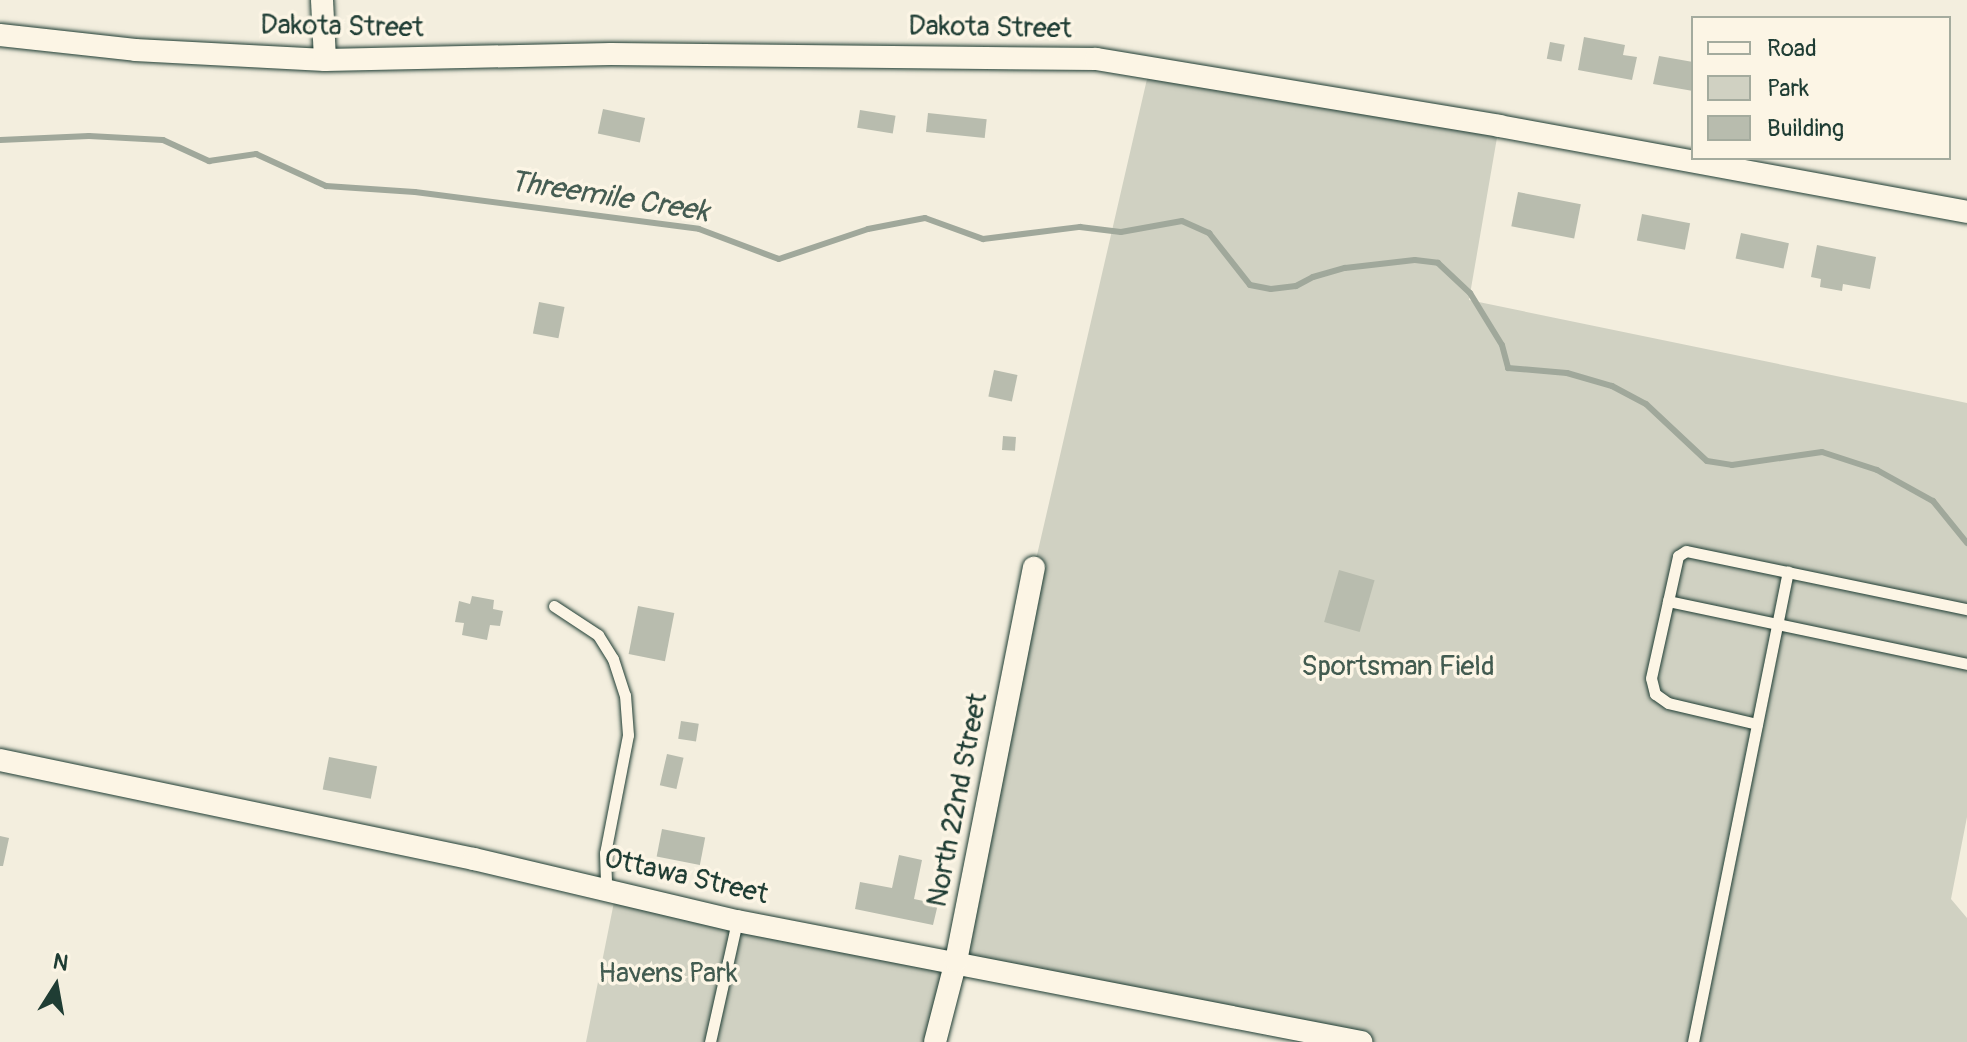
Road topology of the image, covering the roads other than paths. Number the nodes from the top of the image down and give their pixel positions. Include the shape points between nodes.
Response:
1 (322, 0) edge
2 (0, 35) edge
3 (325, 60) junction
4 (1967, 212) edge
5 (1034, 568) dead end
6 (1788, 571) junction
7 (1668, 601) junction
8 (554, 606) dead end
9 (1967, 609) edge
10 (1777, 627) junction
11 (1967, 664) edge
12 (1757, 724) junction
13 (0, 760) edge
14 (606, 889) junction
15 (737, 921) junction
16 (956, 961) junction
17 (710, 1042) edge
18 (935, 1042) edge
19 (1361, 1042) edge
20 (1693, 1042) edge

1 - 3 street
2 - 3 street, Dakota Street via 135,50
3 - 4 street, Dakota Street via 611,54 1096,59
5 - 16 street, North 22nd Street
6 - 7 lane via 1686,551 1678,556
6 - 9 lane
6 - 10 lane
7 - 10 lane
7 - 12 lane via 1651,678 1655,694 1668,703
8 - 14 lane via 598,635 625,695 628,735 605,853
10 - 11 lane
10 - 12 lane
12 - 20 lane
13 - 14 street, Ottawa Street
14 - 15 street, Ottawa Street
15 - 16 street, Ottawa Street
15 - 17 lane
16 - 18 street, North 22nd Street
16 - 19 street, Ottawa Street

